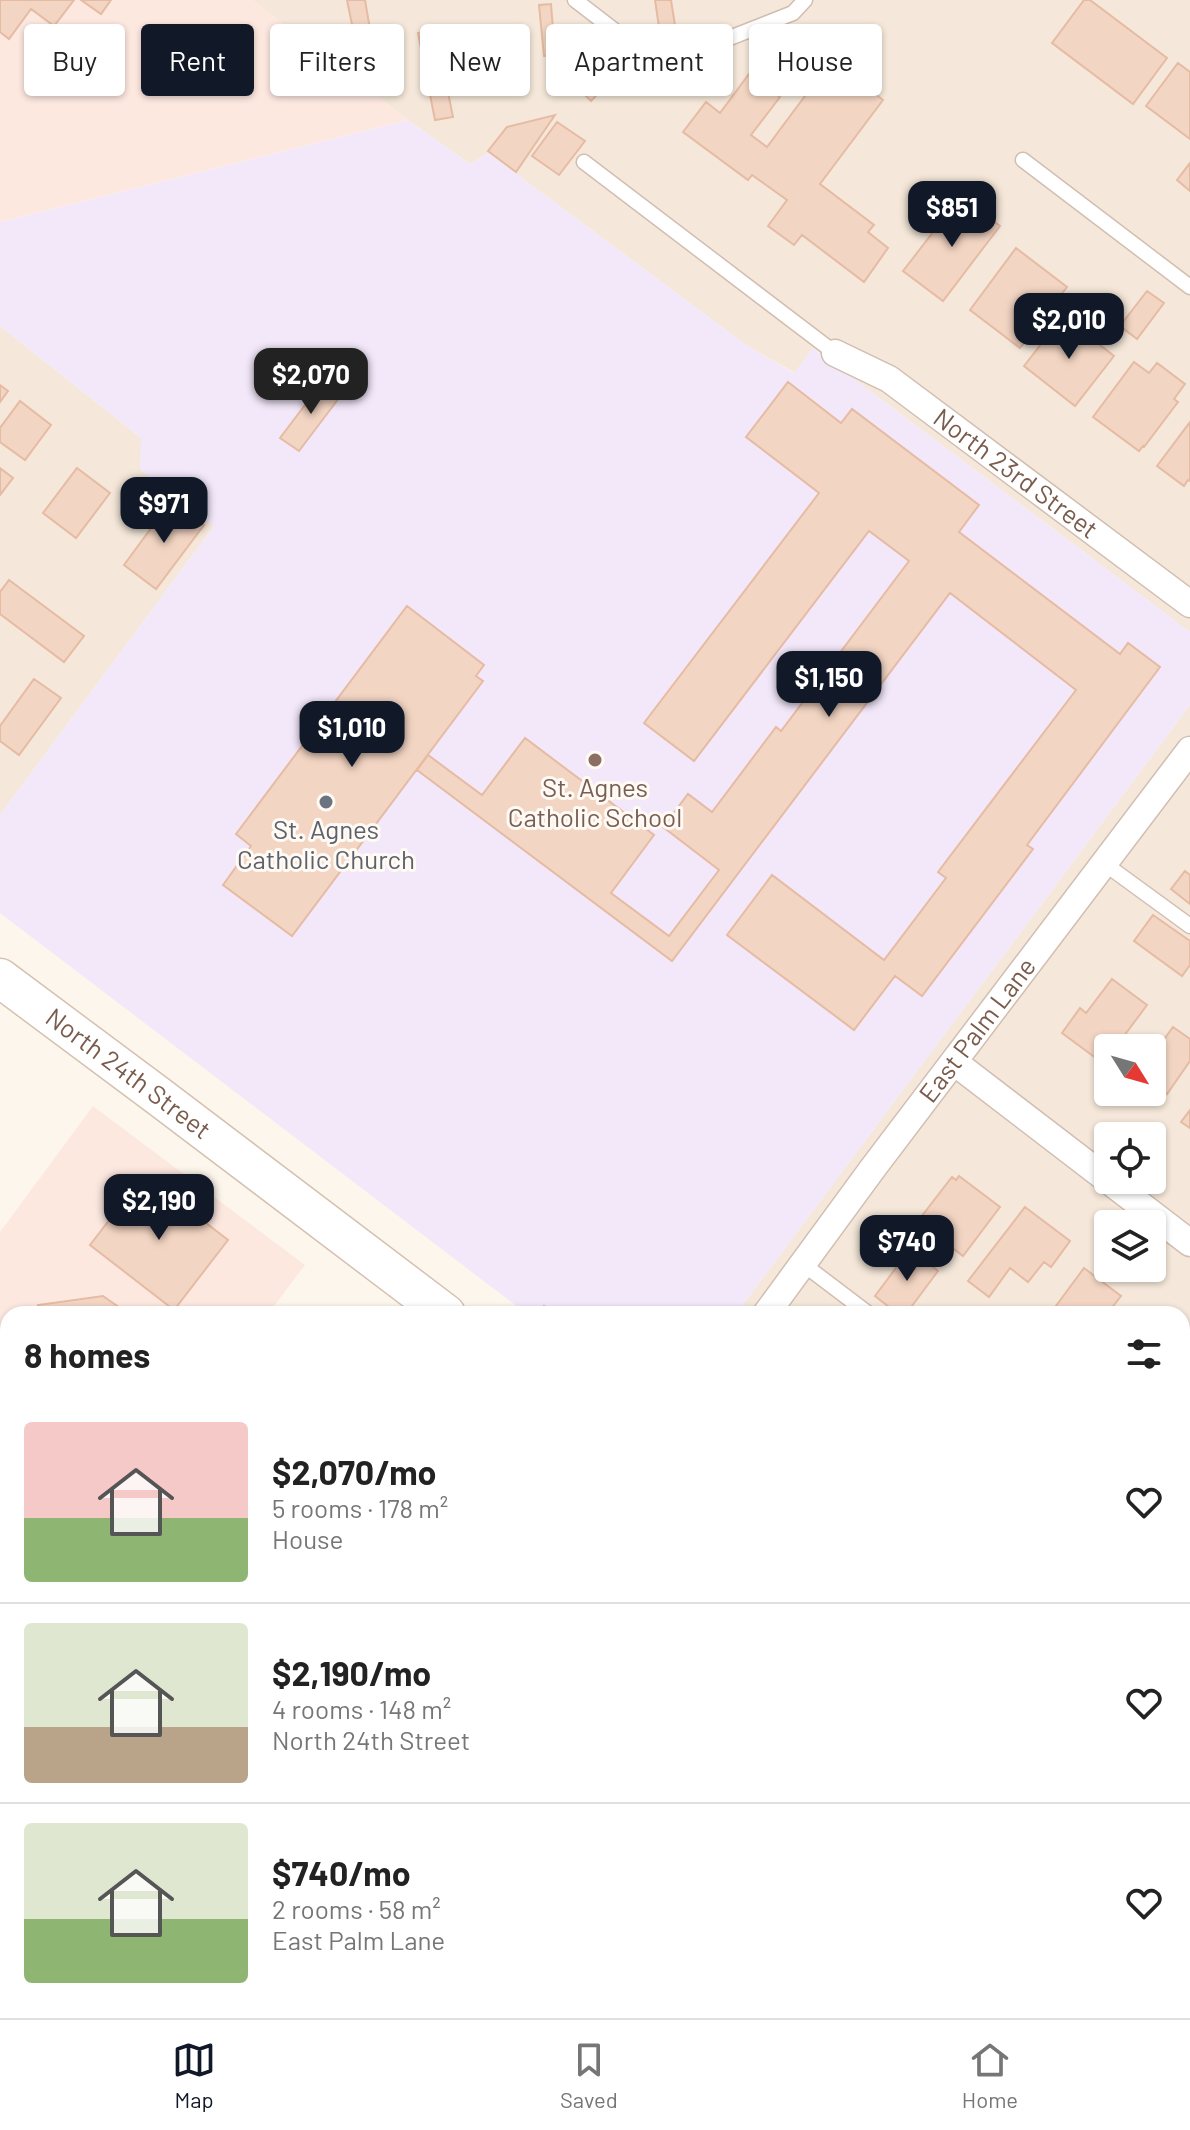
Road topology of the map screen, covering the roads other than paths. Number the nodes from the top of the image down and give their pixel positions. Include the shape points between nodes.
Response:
1 (575, 0) edge
2 (805, 0) edge
3 (1023, 160) dead end
4 (584, 162) dead end
5 (1190, 287) edge
6 (835, 353) joint
7 (1190, 604) edge
8 (1190, 750) edge
9 (1105, 864) junction
10 (1190, 926) edge
11 (0, 978) edge
12 (954, 1062) junction
13 (1190, 1243) edge
14 (803, 1264) junction
15 (435, 1306) edge
16 (772, 1306) edge
17 (858, 1306) edge

1 - 2 lane via 653,60 671,61 793,13
3 - 5 lane
4 - 6 lane
6 - 7 street, North 23rd Street via 889,379
8 - 9 street, East Palm Lane
9 - 10 lane
9 - 12 street, East Palm Lane
11 - 15 main road, North 24th Street
12 - 13 street
12 - 14 street, East Palm Lane
14 - 16 street, East Palm Lane
14 - 17 lane

